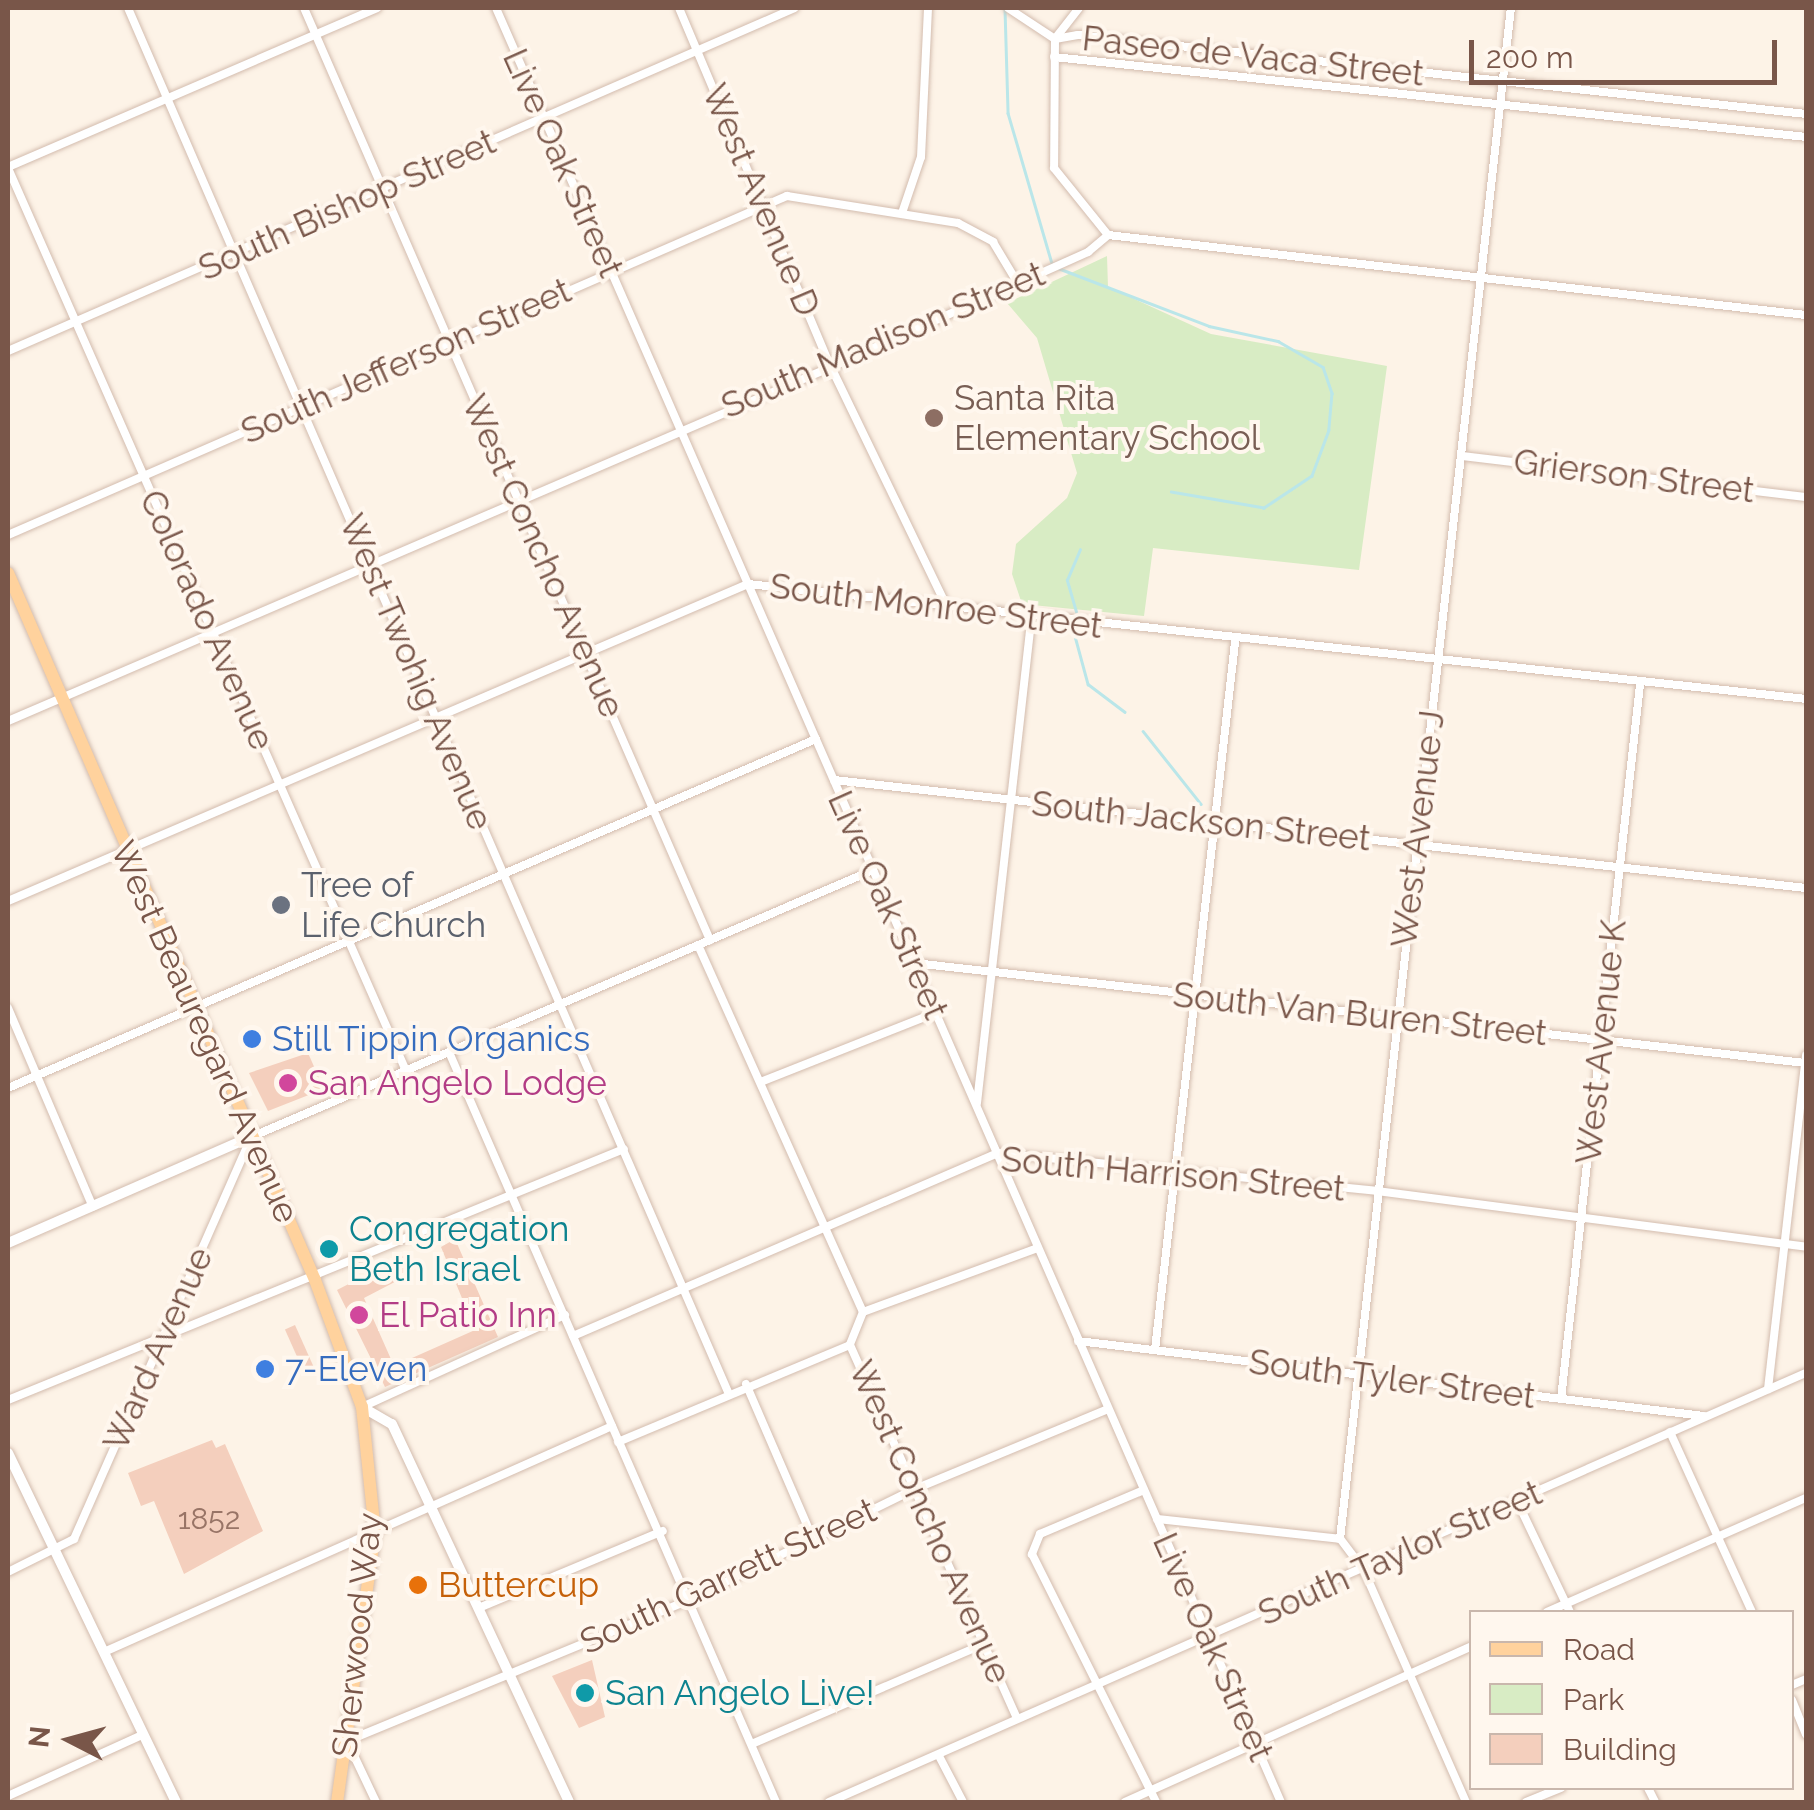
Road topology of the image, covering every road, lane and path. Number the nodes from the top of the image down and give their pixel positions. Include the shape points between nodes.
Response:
1 (128, 8) edge
2 (304, 8) edge
3 (377, 8) edge
4 (496, 8) edge
5 (679, 8) edge
6 (796, 8) edge
7 (928, 8) edge
8 (1008, 8) edge
9 (1079, 8) edge
10 (1511, 8) edge
11 (315, 34) junction
12 (1055, 39) junction
13 (698, 54) junction
14 (1054, 57) junction
15 (1504, 83) junction
16 (167, 97) junction
17 (1502, 104) junction
18 (1806, 114) edge
19 (543, 120) junction
20 (1806, 138) edge
21 (8, 168) edge
22 (383, 190) junction
23 (766, 207) junction
24 (902, 213) junction
25 (1108, 235) junction
26 (237, 255) junction
27 (611, 271) junction
28 (1477, 276) junction
29 (1017, 282) junction
30 (1806, 315) edge
31 (75, 321) junction
32 (450, 342) junction
33 (8, 351) edge
34 (831, 368) junction
35 (304, 404) junction
36 (677, 428) junction
37 (1462, 456) junction
38 (144, 478) junction
39 (1806, 497) edge
40 (518, 498) junction
41 (8, 535) edge
42 (370, 564) junction
43 (8, 573) edge
44 (748, 584) junction
45 (948, 608) junction
46 (1032, 616) junction
47 (212, 633) junction
48 (1234, 642) junction
49 (585, 652) junction
50 (1438, 663) junction
51 (1640, 685) junction
52 (1806, 699) edge
53 (60, 700) junction
54 (436, 720) junction
55 (8, 721) edge
56 (816, 739) junction
57 (834, 780) junction
58 (280, 786) junction
59 (1012, 800) junction
60 (654, 810) junction
61 (1217, 823) junction
62 (1415, 845) junction
63 (125, 848) junction
64 (1621, 868) junction
65 (873, 870) junction
66 (502, 873) junction
67 (1806, 888) edge
68 (8, 901) edge
69 (348, 939) junction
70 (710, 940) junction
71 (698, 945) junction
72 (914, 964) junction
73 (992, 973) junction
74 (1197, 996) junction
75 (191, 1003) junction
76 (559, 1005) junction
77 (8, 1008) edge
78 (936, 1013) junction
79 (1397, 1013) junction
80 (1598, 1040) junction
81 (448, 1052) junction
82 (1806, 1055) edge
83 (1806, 1063) edge
84 (406, 1071) junction
85 (36, 1076) junction
86 (763, 1082) junction
87 (8, 1088) edge
88 (977, 1107) junction
89 (252, 1137) junction
90 (624, 1148) junction
91 (997, 1153) junction
92 (1178, 1169) junction
93 (1377, 1191) junction
94 (513, 1192) junction
95 (92, 1207) junction
96 (1583, 1217) junction
97 (826, 1226) junction
98 (8, 1244) edge
99 (1786, 1245) junction
100 (1806, 1247) edge
101 (1038, 1248) junction
102 (314, 1280) junction
103 (687, 1290) junction
104 (863, 1312) junction
105 (565, 1314) junction
106 (573, 1336) junction
107 (1078, 1341) junction
108 (162, 1342) junction
109 (850, 1345) junction
110 (1156, 1350) junction
111 (1806, 1373) edge
112 (1359, 1376) junction
113 (746, 1384) junction
114 (1768, 1390) junction
115 (728, 1392) junction
116 (1561, 1399) junction
117 (8, 1400) edge
118 (362, 1407) junction
119 (1108, 1409) junction
120 (1706, 1416) junction
121 (612, 1426) junction
122 (1670, 1432) junction
123 (618, 1442) junction
124 (8, 1453) edge
125 (915, 1489) junction
126 (1144, 1490) junction
127 (1806, 1498) edge
128 (1517, 1501) junction
129 (430, 1507) junction
130 (1156, 1519) junction
131 (663, 1531) junction
132 (375, 1532) junction
133 (1717, 1536) junction
134 (813, 1539) junction
135 (1340, 1540) junction
136 (54, 1554) junction
137 (1364, 1569) junction
138 (8, 1572) edge
139 (686, 1601) junction
140 (481, 1607) junction
141 (1568, 1608) edge
142 (1751, 1610) edge
143 (1207, 1639) junction
144 (984, 1644) junction
145 (1469, 1647) edge
146 (104, 1652) junction
147 (510, 1675) junction
148 (1408, 1675) junction
149 (1094, 1686) junction
150 (1794, 1705) edge
151 (1016, 1716) junction
152 (1806, 1734) edge
153 (142, 1736) junction
154 (348, 1741) junction
155 (1254, 1742) junction
156 (754, 1743) junction
157 (939, 1756) junction
158 (1150, 1790) junction
159 (1556, 1790) edge
160 (8, 1796) edge
161 (176, 1802) edge
162 (337, 1802) edge
163 (376, 1802) edge
164 (569, 1802) edge
165 (776, 1802) edge
166 (828, 1802) edge
167 (962, 1802) edge
168 (1125, 1802) edge
169 (1156, 1802) edge
170 (1280, 1802) edge
171 (1466, 1802) edge
172 (1526, 1802) edge

1 - 16 street, West Twohig Avenue
2 - 11 street, West Concho Avenue
3 - 11 street
4 - 19 street, Live Oak Street
5 - 13 street, West Avenue D
6 - 13 street, South Bishop Street
7 - 24 street via 921,157
8 - 12 street, Paseo de Vaca Street
9 - 12 street
10 - 15 street, West Avenue J
11 - 16 street
11 - 22 street, West Concho Avenue
12 - 14 street
12 - 15 street, Paseo de Vaca Street via 1078,34
13 - 19 street, South Bishop Street
13 - 23 street, West Avenue D
14 - 17 street, Paseo de Vaca Street
14 - 25 street via 1054,168
15 - 17 street, West Avenue J
15 - 18 street, Paseo de Vaca Street
16 - 21 street
16 - 26 street, West Twohig Avenue
17 - 20 street, Paseo de Vaca Street
17 - 28 street, West Avenue J
19 - 22 street, South Bishop Street
19 - 27 street, Live Oak Street
21 - 31 street, Colorado Avenue
22 - 26 street, South Bishop Street
22 - 32 street, West Concho Avenue
23 - 24 street, South Jefferson Street via 787,196
23 - 27 street, South Jefferson Street
23 - 34 street, West Avenue D
24 - 29 street, South Jefferson Street via 958,223 993,242
25 - 28 street
25 - 29 street, South Madison Street via 1088,252
26 - 31 street, South Bishop Street
26 - 35 street, West Twohig Avenue
27 - 32 street, South Jefferson Street
27 - 36 street, Live Oak Street
28 - 30 street
28 - 37 street, West Avenue J
29 - 34 street, South Madison Street
31 - 33 street, South Bishop Street
31 - 38 street, Colorado Avenue
32 - 35 street, South Jefferson Street
32 - 40 street, West Concho Avenue
34 - 36 street, South Madison Street
34 - 45 street, West Avenue D
35 - 38 street, South Jefferson Street
35 - 42 street, West Twohig Avenue
36 - 40 street, South Madison Street
36 - 44 street, Live Oak Street
37 - 39 street, Grierson Street
37 - 50 street, West Avenue J
38 - 41 street, South Jefferson Street
38 - 47 street, Colorado Avenue
40 - 42 street, South Madison Street
40 - 49 street, West Concho Avenue
42 - 47 street, South Madison Street
42 - 54 street, West Twohig Avenue
43 - 53 main road, West Beauregard Avenue
44 - 45 street, South Monroe Street
44 - 49 street, South Monroe Street
44 - 56 street, Live Oak Street
45 - 46 street, South Monroe Street
46 - 48 street, South Monroe Street
46 - 59 street
47 - 53 street, South Madison Street
47 - 58 street, Colorado Avenue
48 - 50 street, South Monroe Street
48 - 61 street
49 - 54 street, South Monroe Street
49 - 60 street, West Concho Avenue
50 - 51 street, South Monroe Street
50 - 62 street, West Avenue J
51 - 52 street, South Monroe Street
51 - 64 street, West Avenue K
53 - 55 street, South Madison Street
53 - 63 main road, West Beauregard Avenue
54 - 58 street, South Monroe Street
54 - 66 street, West Twohig Avenue
56 - 57 street, Live Oak Street
56 - 60 street
57 - 59 street, South Jackson Street
57 - 65 street, Live Oak Street
58 - 63 street, South Monroe Street
58 - 69 street, Colorado Avenue
59 - 61 street, South Jackson Street
59 - 73 street
60 - 66 street
60 - 70 street, West Concho Avenue
61 - 62 street, South Jackson Street
61 - 74 street
62 - 64 street, South Jackson Street
62 - 79 street, West Avenue J
63 - 68 street, South Monroe Street
63 - 75 main road, West Beauregard Avenue
64 - 67 street, South Jackson Street
64 - 80 street, West Avenue K
65 - 70 street
65 - 72 street, Live Oak Street
66 - 69 street
66 - 76 street, West Twohig Avenue
69 - 75 street
69 - 84 street, Colorado Avenue
70 - 71 street
71 - 76 street
71 - 86 street, West Concho Avenue
72 - 73 street, South Van Buren Street
72 - 78 street, Live Oak Street
73 - 74 street, South Van Buren Street
73 - 88 street
74 - 79 street, South Van Buren Street
74 - 92 street
75 - 85 street
75 - 89 main road, West Beauregard Avenue
76 - 81 street
76 - 90 street, West Twohig Avenue
77 - 85 street
78 - 86 street
78 - 88 street, Live Oak Street
79 - 80 street, South Van Buren Street
79 - 93 street, West Avenue J
80 - 83 street, South Van Buren Street
80 - 96 street, West Avenue K
81 - 84 street
81 - 94 street
82 - 83 street
83 - 99 street
84 - 89 street
85 - 87 street
85 - 95 street
86 - 97 street, West Concho Avenue
88 - 91 street, Live Oak Street
89 - 95 street
89 - 102 main road, West Beauregard Avenue
89 - 108 street, Ward Avenue
90 - 94 street
90 - 103 street, West Twohig Avenue
91 - 92 street, South Harrison Street
91 - 97 street, South Harrison Street
91 - 101 street, Live Oak Street
92 - 93 street, South Harrison Street
92 - 110 street
93 - 96 street, South Harrison Street
93 - 112 street, West Avenue J
94 - 102 street
94 - 105 street
95 - 98 street
96 - 99 street, South Harrison Street
96 - 116 street, West Avenue K
97 - 103 street, South Harrison Street
97 - 104 street, West Concho Avenue
99 - 100 street, South Harrison Street
99 - 114 street
101 - 104 street
101 - 107 street, Live Oak Street
102 - 108 street
102 - 118 main road, West Beauregard Avenue
103 - 106 street, South Harrison Street
103 - 115 street, West Twohig Avenue
104 - 109 street, West Concho Avenue
105 - 106 street
105 - 118 street
106 - 121 street
107 - 110 street, South Tyler Street
107 - 119 street, Live Oak Street
108 - 117 street
108 - 136 street, Ward Avenue via 74,1539
109 - 113 street
109 - 125 street, West Concho Avenue
110 - 112 street, South Tyler Street
111 - 114 street, South Taylor Street
112 - 116 street, South Tyler Street
112 - 135 street, West Avenue J
113 - 115 street
113 - 134 street
114 - 120 street, South Taylor Street
115 - 123 street
116 - 120 street, South Tyler Street
118 - 129 street, West Beauregard Avenue via 392,1424
118 - 132 main road, Sherwood Way
119 - 125 street, South Garrett Street
119 - 126 street, Live Oak Street
120 - 122 street, South Taylor Street
121 - 123 street
121 - 129 street
122 - 128 street, South Taylor Street
122 - 133 street
123 - 131 street
124 - 136 street
125 - 134 street, South Garrett Street
125 - 144 street, West Concho Avenue
126 - 130 street, Live Oak Street
126 - 149 street via 1040,1534 1032,1554
127 - 133 street
128 - 137 street, South Taylor Street
128 - 141 street
129 - 132 street
129 - 140 street, West Beauregard Avenue
130 - 135 street
130 - 143 street, Live Oak Street
131 - 139 street
131 - 140 street
132 - 146 street
132 - 154 main road, Sherwood Way
133 - 141 street
133 - 142 street
134 - 139 street, South Garrett Street
135 - 137 street
136 - 138 street
136 - 146 street
137 - 143 street, South Taylor Street
137 - 148 street
139 - 147 street, South Garrett Street
139 - 156 street
140 - 147 street, West Beauregard Avenue
143 - 149 street, South Taylor Street
143 - 155 street, Live Oak Street
144 - 151 street, West Concho Avenue
144 - 156 street
145 - 148 street
146 - 153 street
147 - 154 street, South Garrett Street
147 - 164 street, West Beauregard Avenue
148 - 155 street
148 - 171 street
149 - 151 street, South Taylor Street
149 - 158 street
150 - 152 street
151 - 157 street, South Taylor Street
153 - 160 street
153 - 161 street
154 - 162 main road, Sherwood Way
154 - 163 street
155 - 158 street
155 - 170 street, Live Oak Street
156 - 165 street
157 - 166 street, South Taylor Street
157 - 167 street
158 - 168 street
158 - 169 street
159 - 172 street

